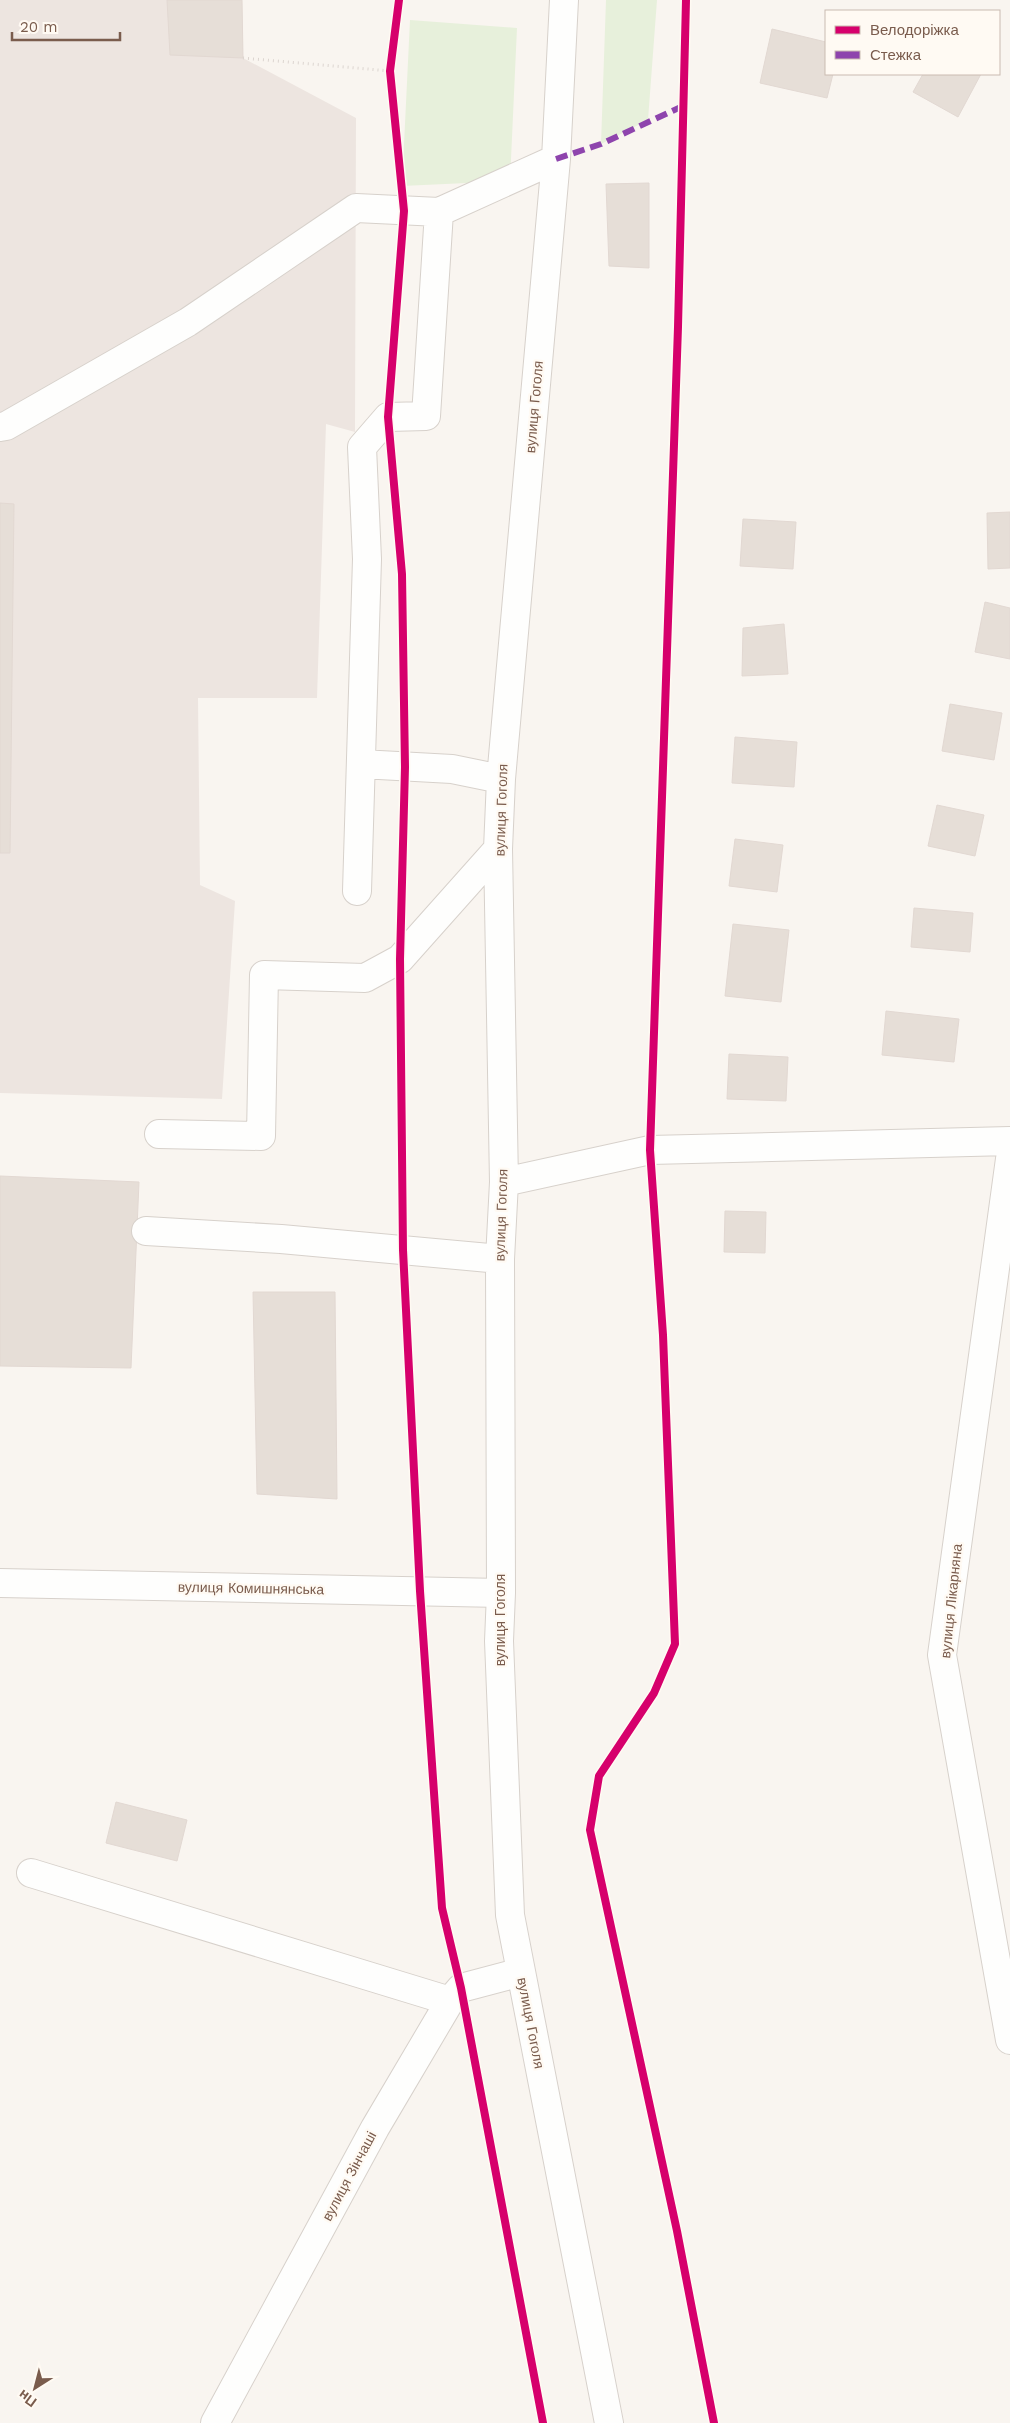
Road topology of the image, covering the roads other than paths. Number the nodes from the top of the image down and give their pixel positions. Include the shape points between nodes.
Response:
1 (564, 0) edge
2 (556, 159) junction
3 (438, 212) junction
4 (0, 427) edge
5 (361, 764) junction
6 (501, 779) junction
7 (498, 849) junction
8 (357, 891) dead end
9 (159, 1134) dead end
10 (1010, 1140) edge
11 (1010, 1159) edge
12 (504, 1182) junction
13 (146, 1231) dead end
14 (500, 1259) junction
15 (0, 1583) edge
16 (501, 1593) junction
17 (31, 1873) dead end
18 (521, 1972) junction
19 (450, 2001) junction
20 (1010, 2040) edge
21 (215, 2423) edge
22 (609, 2423) edge

1 - 2 street, вулиця Гоголя
2 - 3 street
2 - 6 street, вулиця Гоголя
3 - 4 street via 356,208 188,322
3 - 5 street via 426,416 388,417 362,447 367,559
5 - 6 street via 452,769
5 - 8 street
6 - 7 street, вулиця Гоголя
7 - 9 street via 400,959 365,978 264,975 261,1136
7 - 12 street, вулиця Гоголя
10 - 12 street via 650,1150
11 - 20 street, вулиця Лікарняна via 942,1655
12 - 14 street, вулиця Гоголя
13 - 14 street via 281,1239
14 - 16 street, вулиця Гоголя
15 - 16 street, вулиця Комишнянська
16 - 18 street, вулиця Гоголя via 499,1641 510,1915
17 - 19 street
18 - 19 street, вулиця Зінчаші via 461,1988
18 - 22 street, вулиця Гоголя
19 - 21 street, вулиця Зінчаші via 374,2128

